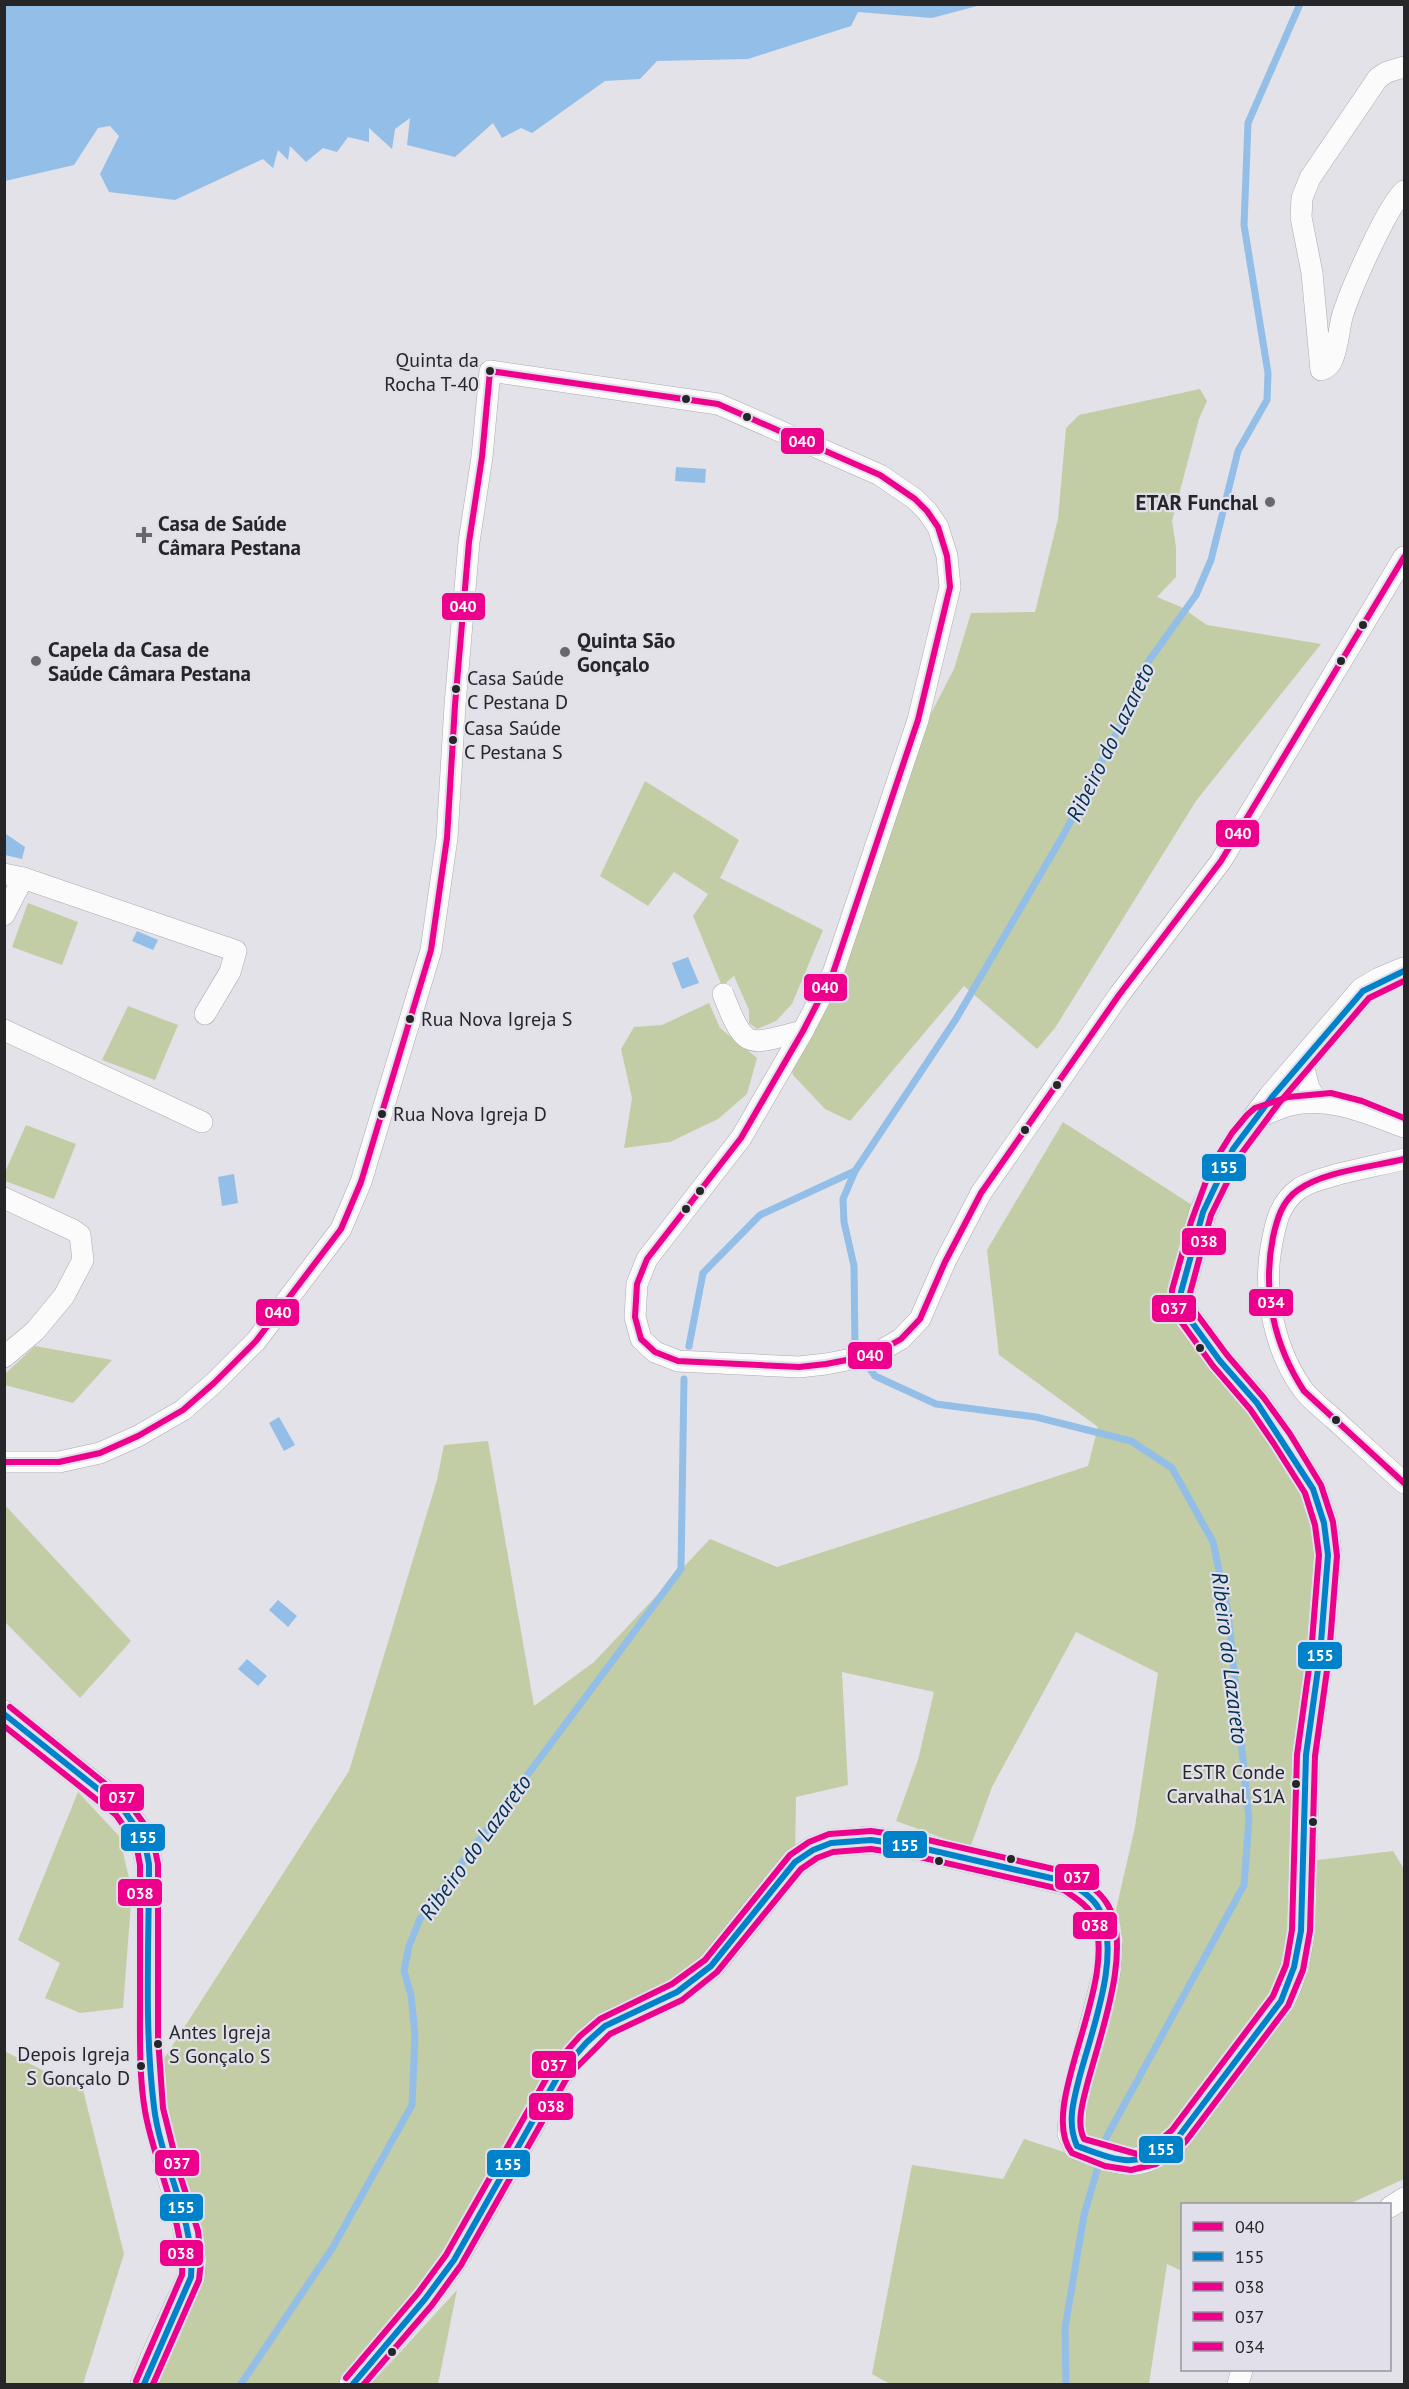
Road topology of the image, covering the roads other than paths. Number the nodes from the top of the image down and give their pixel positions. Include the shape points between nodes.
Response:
1 (1404, 67) edge
2 (1404, 191) edge
3 (1404, 557) edge
4 (14, 876) edge
5 (4, 915) edge
6 (1404, 971) edge
7 (723, 994) dead end
8 (205, 1014) dead end
9 (4, 1030) edge
10 (803, 1031) junction
11 (1302, 1061) junction
12 (1318, 1102) junction
13 (1254, 1119) junction
14 (202, 1122) dead end
15 (1404, 1127) edge
16 (1404, 1159) edge
17 (4, 1198) edge
18 (4, 1357) edge
19 (4, 1462) edge
20 (1404, 1483) edge
21 (4, 1713) edge
22 (1404, 2198) edge
23 (1391, 2206) edge
24 (144, 2385) edge
25 (353, 2385) edge

1 - 2 street via 1378,78 1310,178 1302,198 1301,217 1312,273 1321,370 1329,367 1333,359 1343,315 1390,210
3 - 10 street via 1221,861 1119,995 981,1193 920,1319 900,1340 873,1355 826,1364 799,1367 678,1361 655,1352 642,1339 635,1317 637,1284 647,1259 741,1138
4 - 5 street
4 - 8 street via 236,951 230,972
6 - 11 main road via 1363,991
7 - 10 street via 741,1034 750,1041
9 - 14 street
10 - 19 street via 832,974 918,720 950,587 947,556 938,527 915,499 880,475 718,404 490,371 469,542 447,838 431,950 361,1182 341,1229 256,1341 183,1410 100,1453 59,1462
11 - 12 street via 1309,1088
11 - 13 main road
12 - 13 street via 1289,1105
12 - 15 street via 1332,1102
13 - 25 main road via 1233,1149 1203,1212 1181,1302 1220,1361 1257,1402 1282,1439 1313,1489 1324,1522 1328,1555 1306,1755 1301,1931 1291,1982 1281,2001 1179,2136 1153,2158 1138,2163 1099,2154 1077,2146 1071,2133 1073,2104 1107,1971 1109,1940 1099,1908 1086,1894 1068,1882 913,1846 871,1840 831,1843 813,1850 795,1862 711,1966 677,1992 605,2026 572,2057 454,2260
16 - 20 street via 1300,1188 1281,1207 1269,1262 1274,1323 1292,1371 1305,1392
17 - 18 street via 80,1235 83,1260 50,1314
21 - 24 main road via 123,1809 144,1839 150,1864 149,2038 154,2109 189,2233 192,2260 191,2277
22 - 23 street

